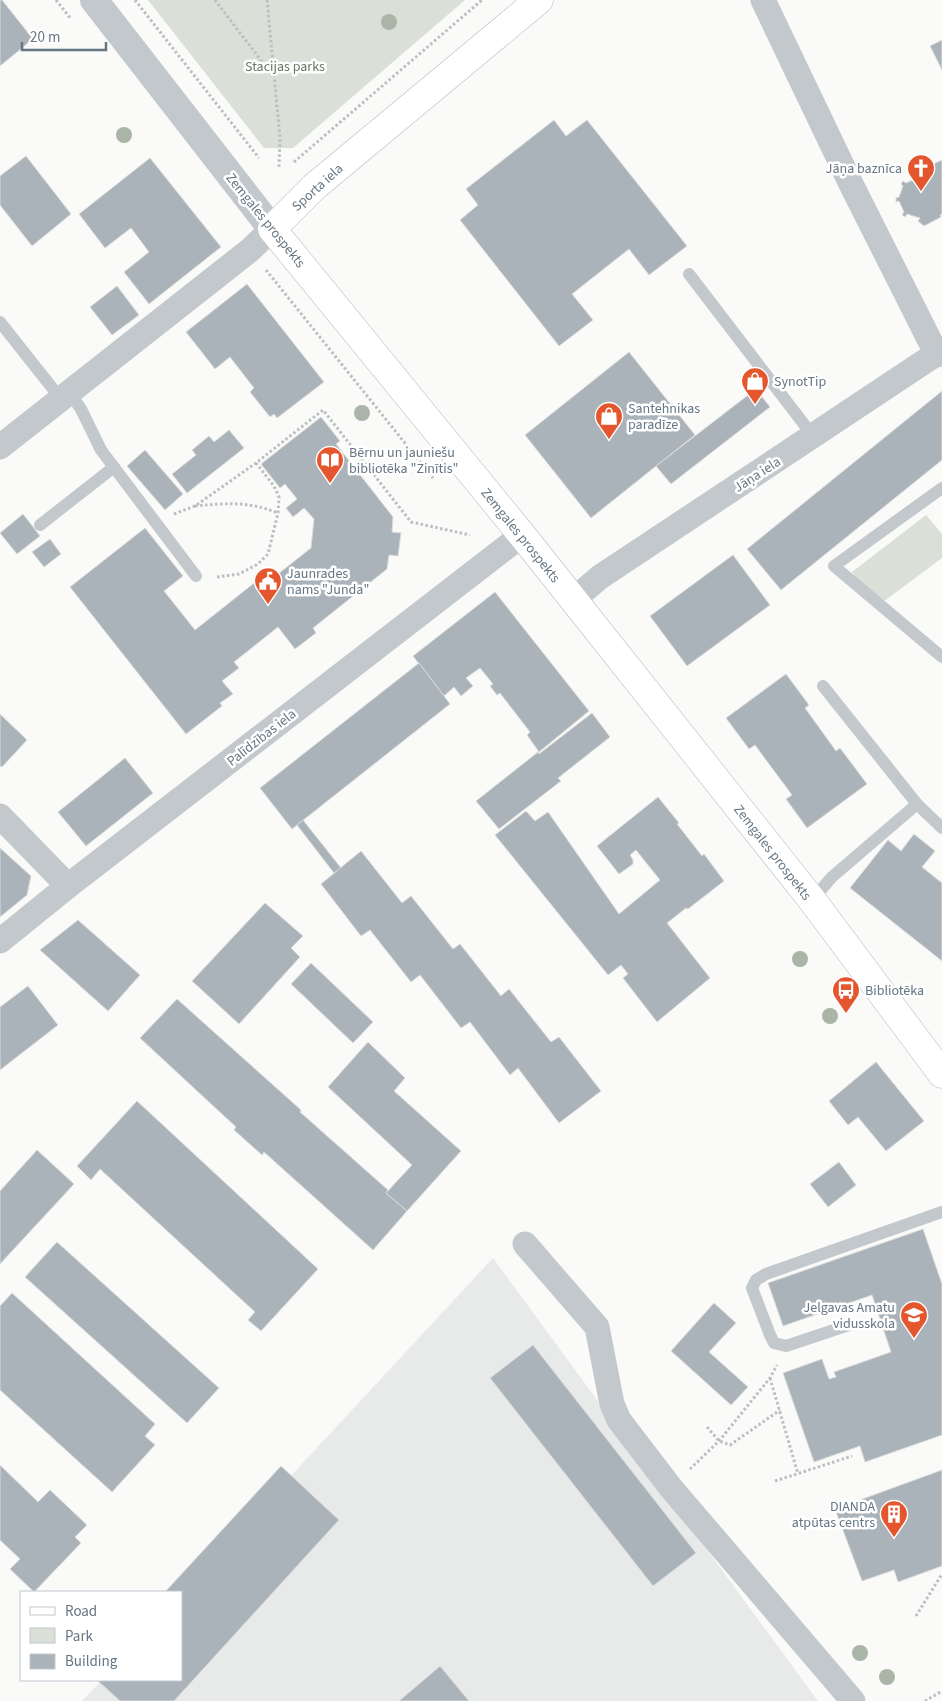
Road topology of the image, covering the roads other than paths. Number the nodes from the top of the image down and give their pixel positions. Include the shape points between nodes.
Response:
1 (94, 0) edge
2 (539, 0) edge
3 (763, 0) edge
4 (272, 229) junction
5 (689, 274) dead end
6 (0, 322) edge
7 (939, 352) edge
8 (65, 396) junction
9 (813, 436) junction
10 (0, 447) edge
11 (114, 467) junction
12 (942, 488) edge
13 (40, 525) dead end
14 (522, 535) junction
15 (196, 576) road end
16 (573, 600) junction
17 (942, 657) edge
18 (823, 686) dead end
19 (917, 804) junction
20 (0, 816) edge
21 (942, 828) edge
22 (68, 886) junction
23 (812, 900) junction
24 (0, 941) edge
25 (942, 1074) edge
26 (942, 1212) edge
27 (525, 1244) dead end
28 (850, 1325) dead end
29 (854, 1701) edge

1 - 4 street, Zemgales prospekts
2 - 4 main road, Sporta iela via 314,187
3 - 7 street via 851,184
4 - 8 street, Sporta iela via 250,250
4 - 14 main road, Zemgales prospekts
5 - 9 lane
6 - 8 lane
7 - 9 street, Jāņa iela
8 - 10 street, Sporta iela
8 - 11 lane via 81,409 101,450
9 - 16 street, Jāņa iela via 600,577
11 - 13 lane
11 - 15 lane
12 - 17 lane via 834,566
14 - 16 main road, Zemgales prospekts
14 - 22 street, Palīdzības iela
16 - 23 main road, Zemgales prospekts
18 - 19 lane
19 - 21 lane
19 - 23 lane via 832,877
20 - 22 street
22 - 24 street, Palīdzības iela
23 - 25 main road, Zemgales prospekts
26 - 28 lane via 766,1274 756,1280 752,1288 774,1343 786,1346
27 - 29 street via 597,1326 612,1404 619,1420 671,1488

